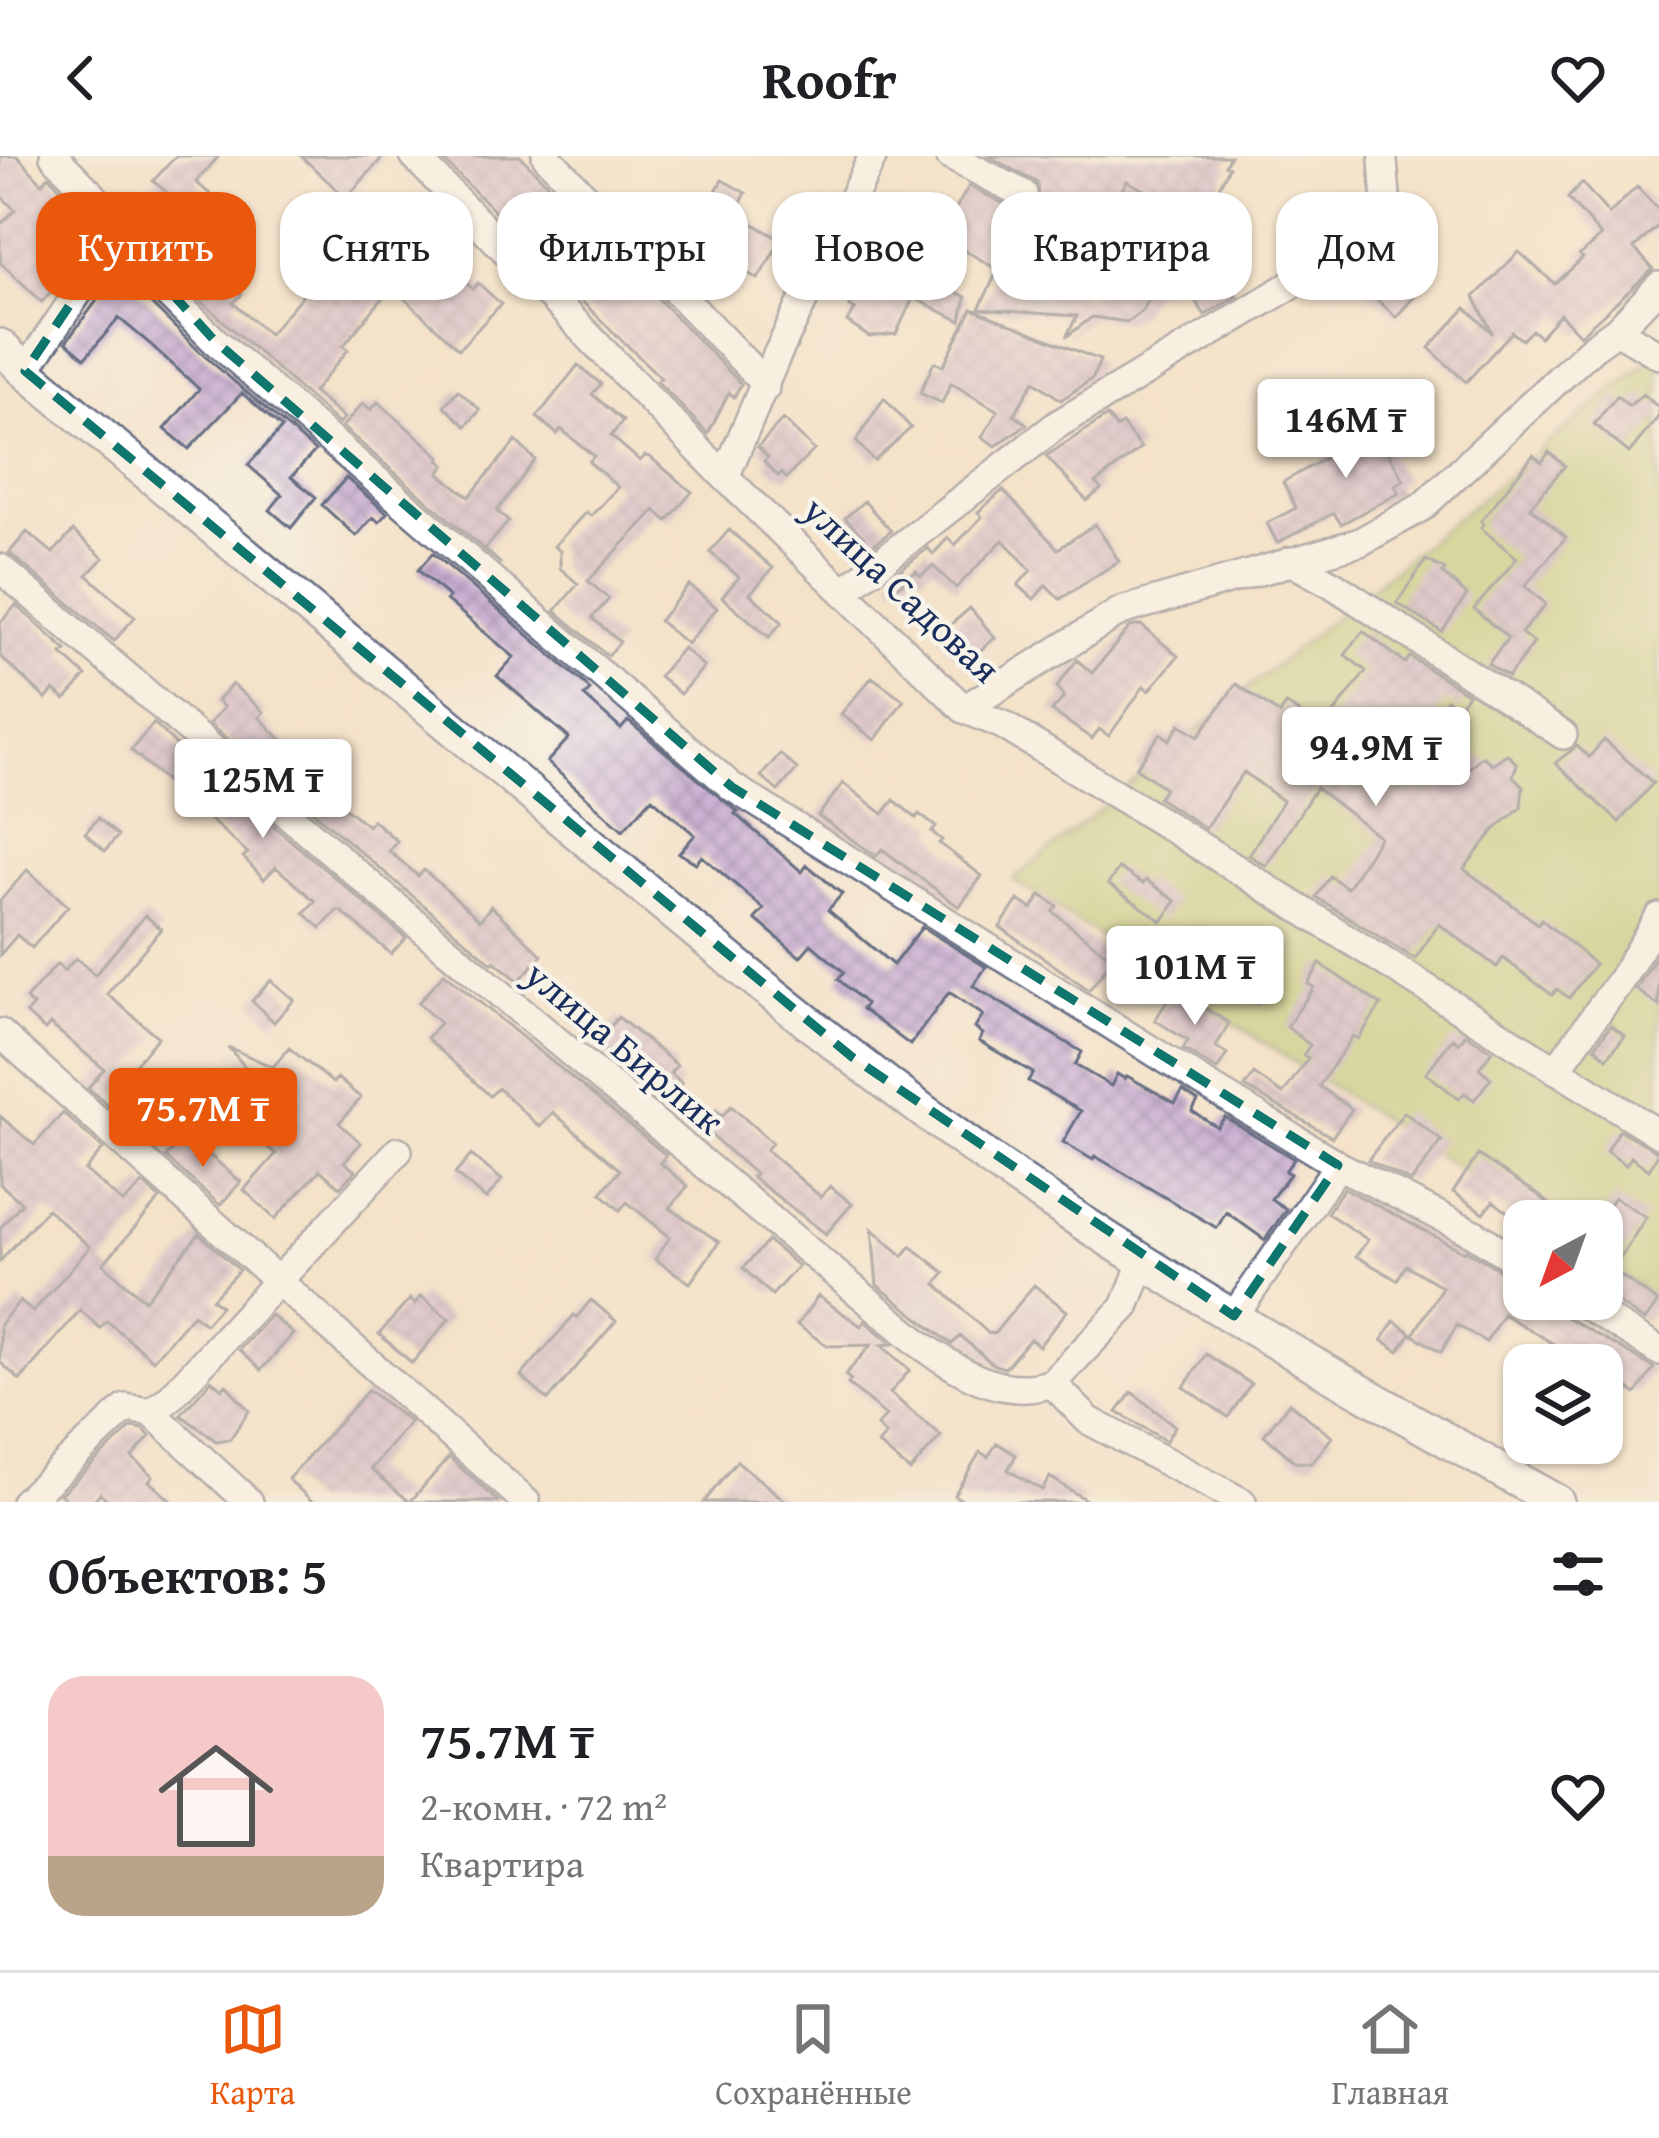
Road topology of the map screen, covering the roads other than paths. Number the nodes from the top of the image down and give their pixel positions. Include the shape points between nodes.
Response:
1 (54, 156) edge
2 (414, 156) edge
3 (546, 156) edge
4 (873, 156) edge
5 (950, 156) edge
6 (1382, 158) edge
7 (89, 192) edge
8 (1019, 192) edge
9 (1659, 286) edge
10 (74, 300) edge
11 (173, 300) edge
12 (1617, 330) junction
13 (0, 346) edge
14 (1659, 356) edge
15 (25, 371) junction
16 (765, 388) junction
17 (725, 477) junction
18 (1290, 561) junction
19 (0, 568) edge
20 (845, 590) junction
21 (964, 709) junction
22 (1563, 735) dead end
23 (1659, 917) edge
24 (0, 1033) edge
25 (1556, 1070) junction
26 (1659, 1134) edge
27 (398, 1151) dead end
28 (1338, 1165) junction
29 (1503, 1252) edge
30 (1143, 1260) junction
31 (280, 1280) junction
32 (1234, 1316) junction
33 (1610, 1320) edge
34 (1659, 1351) edge
35 (1052, 1383) junction
36 (151, 1412) junction
37 (0, 1489) edge
38 (15, 1502) edge
39 (25, 1502) edge
40 (249, 1502) edge
41 (526, 1502) edge
42 (1242, 1502) edge
43 (1556, 1502) edge

1 - 7 street
2 - 17 street, улица Садовая
3 - 16 street
4 - 16 street
5 - 8 street
6 - 20 street via 1386,196 1378,233 1058,424
9 - 12 street
10 - 15 street
11 - 28 street via 732,787
12 - 14 street
12 - 18 street via 1422,507 1360,542
13 - 15 main road
15 - 30 main road via 694,932 999,1166
16 - 17 street
17 - 20 street, улица Садовая
18 - 21 street via 1121,611
18 - 22 street
19 - 35 street, улица Бирлик via 920,1344 981,1380 1012,1389
20 - 21 street, улица Садовая
21 - 25 street, улица Садовая via 1045,750
23 - 25 street
24 - 31 street
25 - 26 street, улица Садовая
27 - 31 street
28 - 29 street
28 - 32 street
30 - 32 main road
30 - 35 street via 1125,1307
31 - 36 street
31 - 41 street
32 - 43 main road
33 - 34 street
35 - 42 street via 1088,1420
36 - 39 street via 126,1408
36 - 40 street
37 - 38 street

